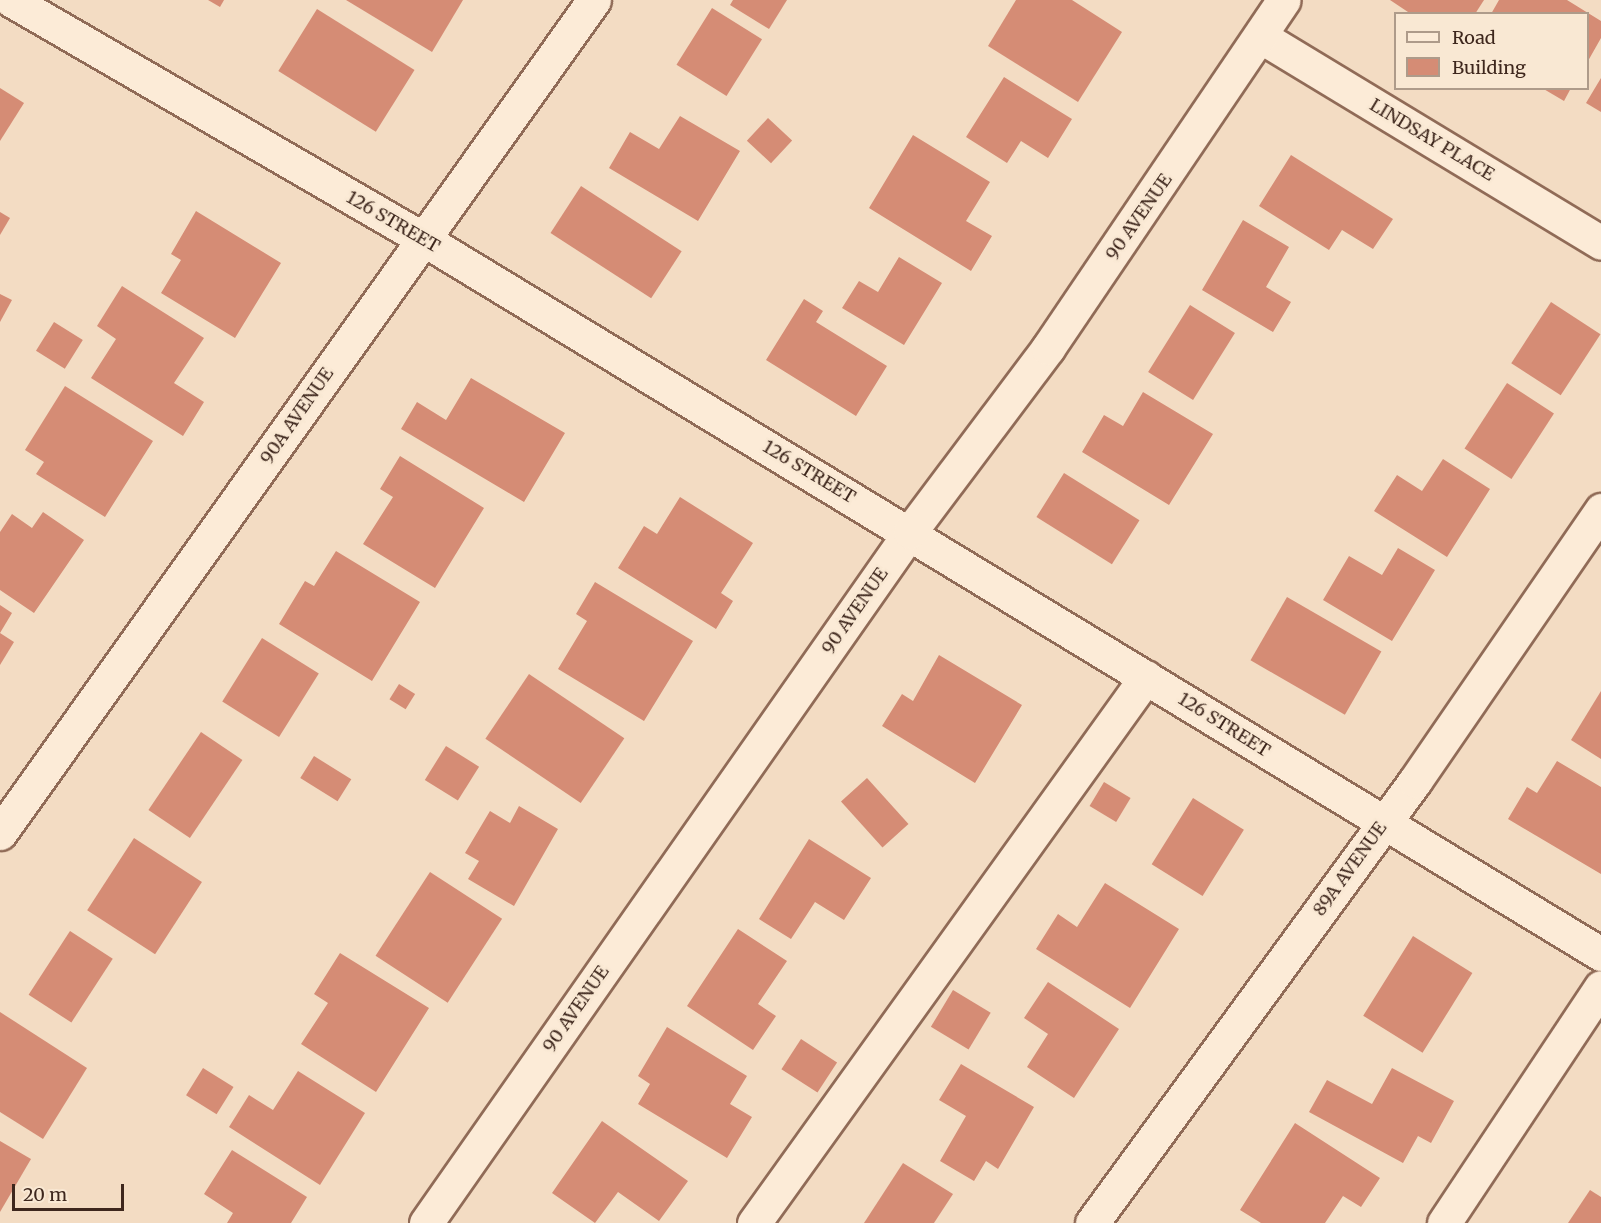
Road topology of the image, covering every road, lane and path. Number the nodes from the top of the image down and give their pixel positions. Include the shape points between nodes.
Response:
1 (11, 0) edge
2 (594, 0) edge
3 (1284, 0) edge
4 (1263, 38) junction
5 (423, 239) junction
6 (1601, 243) edge
7 (1601, 510) edge
8 (910, 532) junction
9 (1146, 678) junction
10 (1383, 824) junction
11 (0, 833) edge
12 (1601, 954) edge
13 (1601, 987) edge
14 (426, 1223) edge
15 (754, 1223) edge
16 (1092, 1223) edge
17 (1444, 1223) edge

1 - 5 street, 126 STREET
2 - 5 street, 90A AVENUE
3 - 4 street, 90 AVENUE
4 - 6 street, LINDSAY PLACE
4 - 8 street, 90 AVENUE via 1048,348
5 - 8 street, 126 STREET
5 - 11 street, 90A AVENUE
7 - 10 street, 89A AVENUE
8 - 9 street, 126 STREET
8 - 14 street, 90 AVENUE
9 - 10 street, 126 STREET
9 - 15 street
10 - 12 street, 126 STREET
10 - 16 street, 89A AVENUE
13 - 17 street

